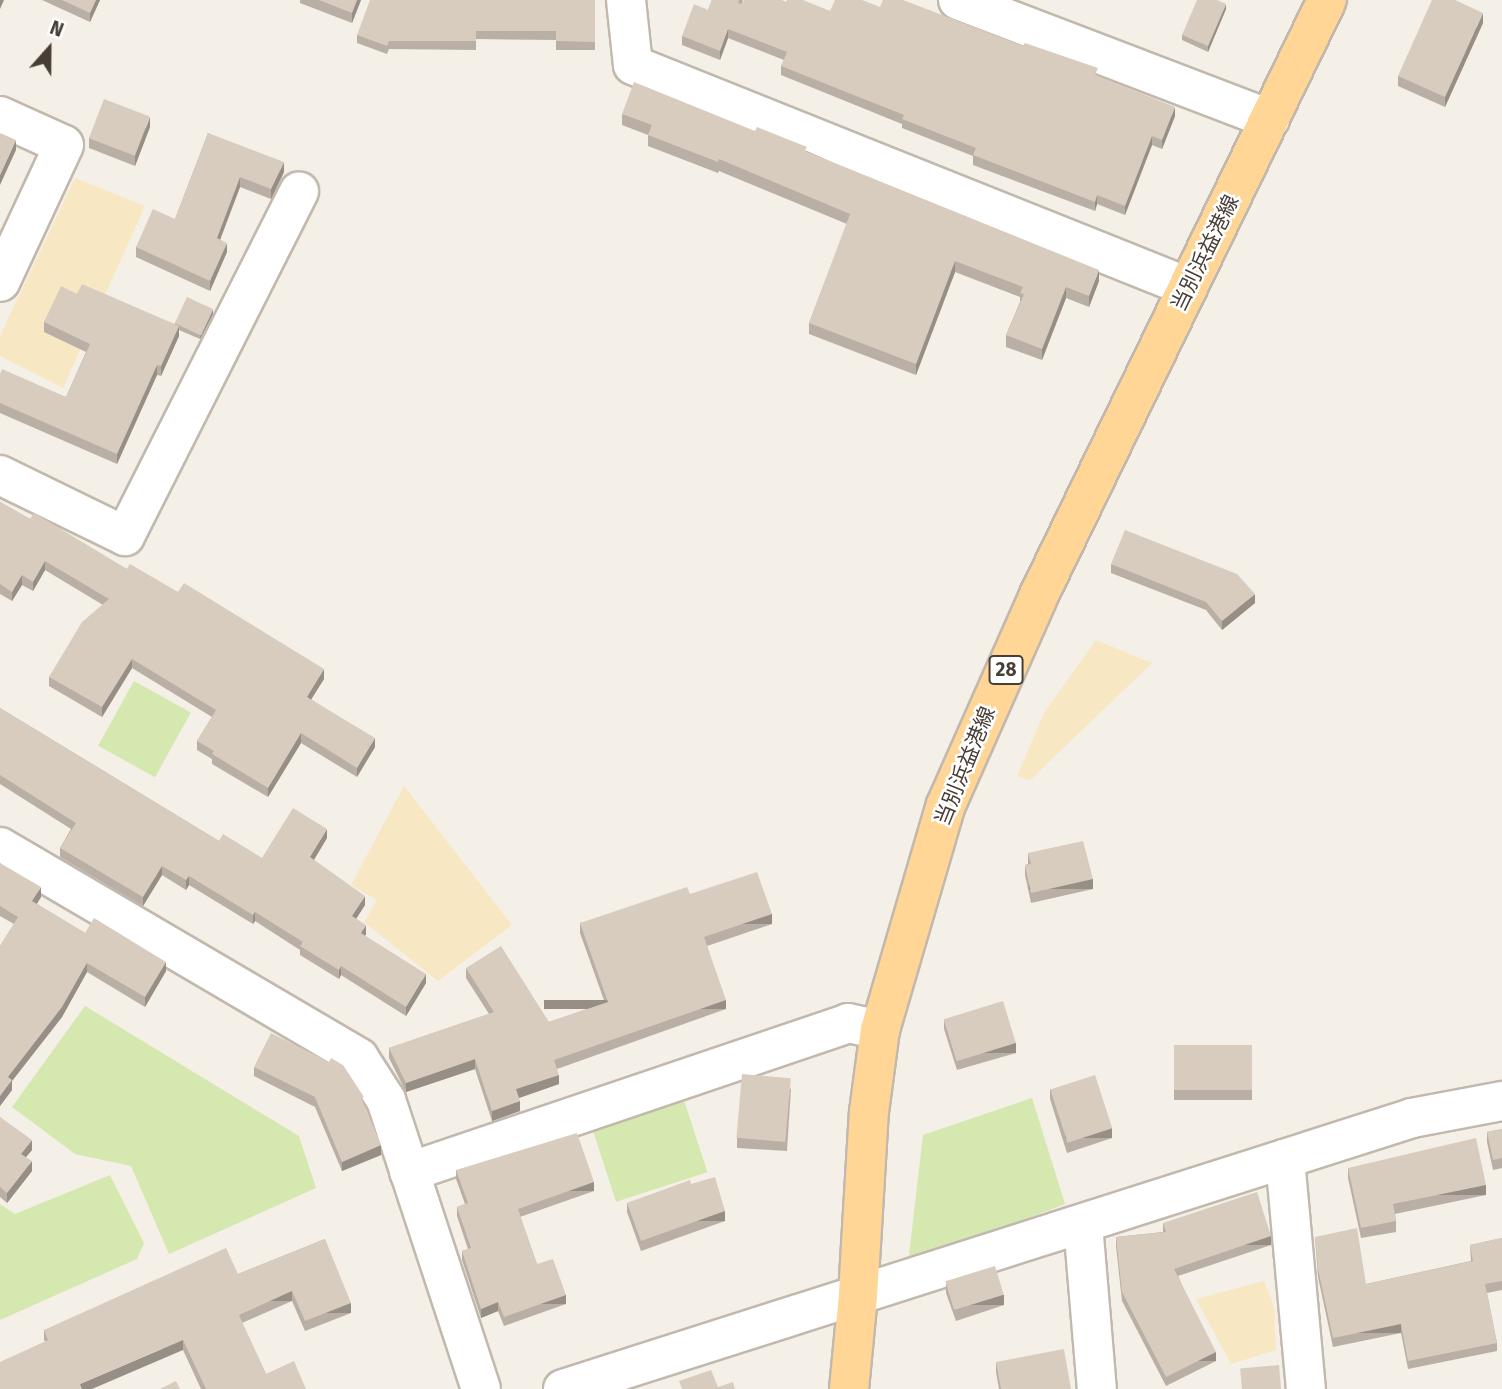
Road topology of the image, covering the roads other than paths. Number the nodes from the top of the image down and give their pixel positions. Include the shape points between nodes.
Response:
1 (626, 0) edge
2 (1327, 0) edge
3 (963, 1) edge
4 (0, 116) edge
5 (1269, 119) junction
6 (299, 192) dead end
7 (0, 282) edge
8 (1188, 287) junction
9 (0, 475) edge
10 (0, 847) edge
11 (880, 1030) junction
12 (1502, 1101) edge
13 (1284, 1159) junction
14 (409, 1172) junction
15 (1083, 1224) junction
16 (858, 1295) junction
17 (481, 1389) edge
18 (563, 1389) edge
19 (849, 1389) edge
20 (1097, 1389) edge
21 (1306, 1389) edge

1 - 8 street via 633,65
2 - 5 main road, 当別浜益港線 / 28
3 - 5 street
4 - 7 street via 64,145
5 - 8 main road, 当別浜益港線 / 28
6 - 9 street via 125,536
8 - 11 main road, 当別浜益港線 / 28 via 1038,597 946,805
10 - 14 street via 359,1058 386,1100
11 - 14 street via 848,1023
11 - 16 main road, 当別浜益港線 / 28
12 - 13 street via 1412,1118
13 - 15 street
13 - 21 street
14 - 17 street
15 - 16 street
15 - 20 street
16 - 18 street
16 - 19 main road, 当別浜益港線 / 28

